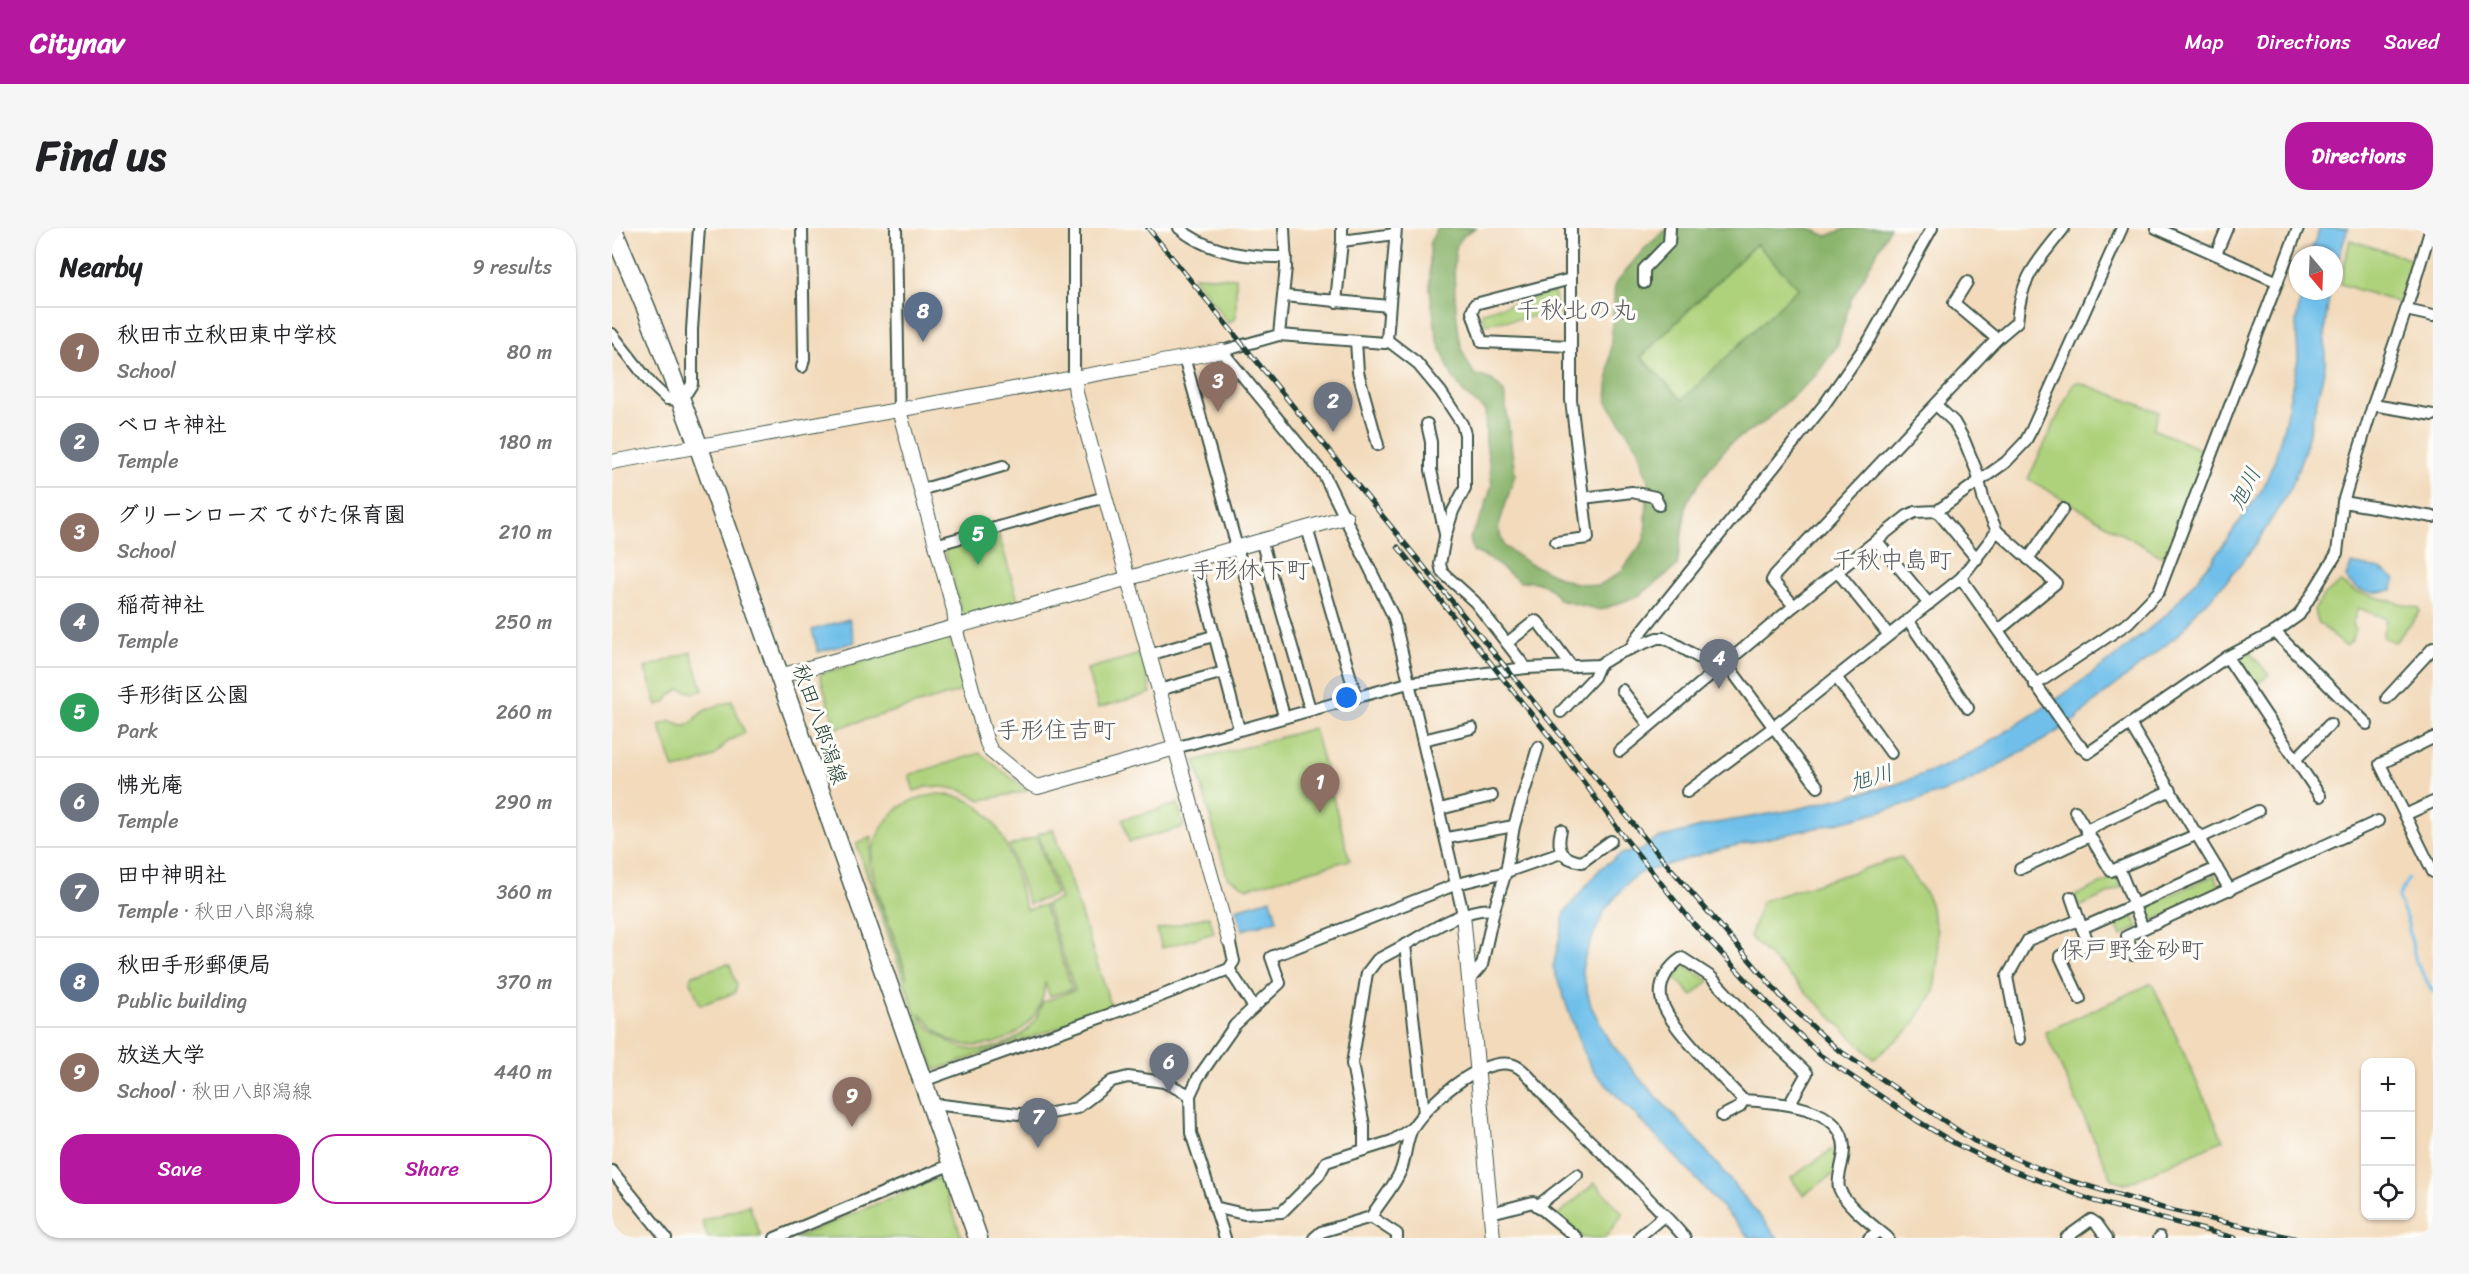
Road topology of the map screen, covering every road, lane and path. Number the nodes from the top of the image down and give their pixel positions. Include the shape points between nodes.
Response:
1 (612, 228) edge
2 (699, 228) edge
3 (802, 228) edge
4 (896, 228) edge
5 (1074, 228) edge
6 (1179, 228) edge
7 (1284, 228) edge
8 (1342, 228) edge
9 (1571, 228) edge
10 (1670, 228) edge
11 (1932, 228) edge
12 (2064, 228) edge
13 (2122, 228) edge
14 (2156, 228) edge
15 (2227, 228) edge
16 (2298, 228) edge
17 (2431, 228) edge
18 (1395, 231) edge
19 (1342, 241) junction
20 (2216, 254) junction
21 (1286, 257) junction
22 (1571, 279) junction
23 (1966, 282) dead end
24 (2278, 282) junction
25 (1644, 283) dead end
26 (1284, 296) junction
27 (1336, 302) junction
28 (1389, 306) junction
29 (2406, 310) junction
30 (2433, 316) edge
31 (612, 334) edge
32 (1280, 335) junction
33 (1997, 339) junction
34 (1387, 340) junction
35 (1356, 341) junction
36 (1569, 346) junction
37 (1222, 351) junction
38 (1184, 357) junction
39 (802, 367) dead end
40 (1074, 377) junction
41 (680, 398) junction
42 (1936, 405) junction
43 (2373, 405) junction
44 (899, 410) junction
45 (2433, 415) edge
46 (1427, 424) dead end
47 (698, 445) junction
48 (1378, 445) dead end
49 (612, 462) edge
50 (1003, 466) dead end
51 (1978, 482) junction
52 (920, 490) junction
53 (1105, 497) junction
54 (1582, 498) junction
55 (2343, 502) junction
56 (1659, 505) dead end
57 (2063, 509) dead end
58 (1937, 512) junction
59 (1346, 517) junction
60 (2433, 517) edge
61 (1307, 528) junction
62 (1997, 531) junction
63 (1445, 537) junction
64 (1262, 540) junction
65 (1877, 541) junction
66 (1556, 542) dead end
67 (935, 545) junction
68 (1236, 546) junction
69 (1194, 558) junction
70 (1977, 559) junction
71 (2028, 559) junction
72 (1837, 571) junction
73 (1128, 577) junction
74 (1961, 578) junction
75 (1929, 604) junction
76 (1794, 606) junction
77 (1908, 620) junction
78 (956, 627) junction
79 (1999, 630) junction
80 (2275, 632) junction
81 (1888, 634) junction
82 (1213, 636) junction
83 (1507, 643) junction
84 (2433, 648) edge
85 (1630, 649) junction
86 (1149, 655) junction
87 (2227, 657) junction
88 (1599, 665) junction
89 (1723, 665) junction
90 (1572, 667) junction
91 (1526, 668) junction
92 (1224, 672) junction
93 (780, 676) junction
94 (1836, 677) junction
95 (1408, 683) junction
96 (2035, 685) junction
97 (1159, 690) junction
98 (1622, 690) dead end
99 (1356, 696) junction
100 (2386, 698) dead end
101 (1968, 708) dead end
102 (1310, 709) junction
103 (1561, 712) dead end
104 (1284, 716) junction
105 (2130, 724) junction
106 (2330, 724) dead end
107 (2367, 724) dead end
108 (1649, 725) junction
109 (1775, 726) junction
110 (1472, 728) dead end
111 (1239, 729) junction
112 (2433, 738) edge
113 (1422, 740) junction
114 (1538, 747) dead end
115 (1175, 748) junction
116 (1620, 751) dead end
117 (1891, 753) dead end
118 (2297, 758) junction
119 (1818, 787) dead end
120 (2170, 790) junction
121 (1687, 792) dead end
122 (1492, 796) dead end
123 (2320, 796) dead end
124 (2433, 802) edge
125 (1440, 809) junction
126 (2075, 811) dead end
127 (2258, 811) dead end
128 (2405, 815) junction
129 (2378, 821) dead end
130 (1514, 826) junction
131 (1561, 830) dead end
132 (2088, 833) junction
133 (2199, 836) junction
134 (1447, 838) junction
135 (1611, 841) dead end
136 (1561, 853) junction
137 (2119, 868) junction
138 (2217, 868) junction
139 (2020, 869) dead end
140 (1506, 872) junction
141 (2433, 873) edge
142 (1457, 884) junction
143 (2230, 890) junction
144 (2072, 897) dead end
145 (2133, 905) junction
146 (1494, 910) junction
147 (1463, 914) junction
148 (2081, 924) junction
149 (2144, 928) junction
150 (1229, 940) joint
151 (1405, 945) junction
152 (2133, 955) dead end
153 (1229, 969) junction
154 (1470, 980) junction
155 (2080, 999) dead end
156 (1253, 1006) junction
157 (2019, 1040) dead end
158 (1478, 1069) junction
159 (923, 1081) junction
160 (1190, 1095) junction
161 (1743, 1101) junction
162 (1789, 1105) junction
163 (932, 1107) junction
164 (1424, 1113) junction
165 (1722, 1116) dead end
166 (1412, 1128) junction
167 (1364, 1150) junction
168 (952, 1164) junction
169 (612, 1171) edge
170 (1577, 1175) dead end
171 (1537, 1206) junction
172 (1214, 1207) junction
173 (1491, 1213) junction
174 (1665, 1215) junction
175 (1371, 1217) junction
176 (1883, 1234) edge
177 (1640, 1236) dead end
178 (1400, 1237) edge
179 (666, 1238) edge
180 (775, 1238) edge
181 (978, 1238) edge
182 (1225, 1238) edge
183 (1314, 1238) edge
184 (1493, 1238) edge
185 (1577, 1238) edge
186 (1686, 1238) edge
187 (1869, 1238) edge
188 (2066, 1238) edge
189 (2107, 1238) edge

1 - 41 main road, 秋田八郎潟線
2 - 41 street via 692,384
3 - 39 street
4 - 44 street
5 - 40 street
6 - 21 street via 1196,240 1231,253
7 - 21 street
8 - 19 street
9 - 22 street
10 - 25 street via 1669,243 1644,269
11 - 85 street via 1870,339 1824,405
12 - 33 street via 2029,274 2019,299 2017,322
13 - 51 street via 2025,442
14 - 20 street
15 - 20 street
16 - 24 street
17 - 29 street
18 - 19 street
18 - 28 street
19 - 27 street
20 - 24 street
21 - 26 street
22 - 36 street
22 - 36 street via 1475,304 1472,312 1482,342
23 - 33 street via 1954,303
24 - 96 street via 2159,591 2128,623
26 - 27 street
26 - 32 street
27 - 28 street
28 - 34 street
29 - 30 street
29 - 43 street
31 - 41 street via 666,399
32 - 35 street
32 - 37 street
33 - 42 street
34 - 35 street via 1383,344
34 - 63 street via 1416,362 1462,424 1465,488
35 - 48 street via 1359,372
36 - 54 street
37 - 38 street
37 - 59 street via 1324,475
38 - 40 street
38 - 68 street
40 - 44 street
40 - 53 street
41 - 47 main road, 秋田八郎潟線
42 - 51 street via 1954,422 1964,440
42 - 76 street via 1775,575 1772,580
43 - 45 street
43 - 55 street
44 - 47 street
44 - 52 street
46 - 63 street via 1431,470
47 - 49 street
47 - 93 main road, 秋田八郎潟線
50 - 52 street
51 - 58 street
51 - 62 street
52 - 67 street
53 - 67 street
53 - 73 street
54 - 56 street via 1632,492 1655,497
54 - 66 street via 1588,538
55 - 60 street
55 - 80 street via 2337,553 2299,615
57 - 71 street
58 - 65 street via 1907,516
58 - 70 street
59 - 61 street
59 - 95 street via 1394,618
61 - 64 street
61 - 99 street
62 - 70 street
62 - 71 street
63 - 83 street via 1442,572 1475,602
64 - 68 street
64 - 102 street
65 - 72 street
65 - 75 street
67 - 78 street
68 - 69 street
68 - 104 street
69 - 73 street
69 - 82 street
70 - 74 street
71 - 79 street via 2056,583
72 - 76 street
72 - 81 street
73 - 78 street
73 - 86 street
74 - 75 street
74 - 79 street
75 - 77 street
76 - 89 street
77 - 81 street
77 - 101 street
78 - 93 street
78 - 115 street via 990,748 1034,786
79 - 96 street
80 - 87 street
80 - 107 street
81 - 94 street
82 - 86 street
82 - 92 street
83 - 90 street via 1538,622
83 - 91 street
84 - 100 street
85 - 88 street
85 - 89 street via 1664,638 1708,664
86 - 97 street
87 - 105 street
87 - 118 street
88 - 90 street
88 - 103 street via 1594,677
89 - 108 street
89 - 109 street
90 - 91 street
91 - 95 street
92 - 97 street
92 - 111 street
93 - 159 main road, 秋田八郎潟線
94 - 109 street
94 - 117 street
95 - 99 street
95 - 113 street
96 - 105 street via 2088,753
97 - 115 street
98 - 108 street
99 - 102 street
102 - 104 street
104 - 111 street
105 - 120 street
106 - 118 street
108 - 116 street
109 - 119 street
109 - 121 street
110 - 113 street
111 - 115 street
112 - 128 street via 2380,764
113 - 125 street
114 - 130 street
115 - 150 street
118 - 123 street
120 - 132 street
120 - 133 street
122 - 125 street
124 - 128 street
125 - 134 street
126 - 132 street
127 - 133 street
128 - 141 street
129 - 143 street
130 - 134 street
130 - 140 street
131 - 136 street
132 - 137 street via 2111,871
132 - 139 street
133 - 137 street
133 - 138 street
134 - 142 street
135 - 136 street via 1582,862 1569,860
136 - 140 street
137 - 145 street
138 - 143 street
138 - 145 street
140 - 142 street
140 - 146 street
142 - 147 street
142 - 156 street via 1271,957 1280,983
143 - 149 street
144 - 148 street
145 - 148 street
145 - 149 street
146 - 147 street via 1486,908
146 - 154 street via 1482,965
147 - 151 street
147 - 154 street
148 - 155 street via 2089,944 2060,956
148 - 157 street via 2028,940 2007,976
149 - 152 street via 2127,936
150 - 153 street via 1234,961
151 - 164 street
151 - 167 street via 1377,960 1367,973 1352,1064 1364,1125
153 - 156 street
153 - 159 street
154 - 158 street
156 - 160 street via 1204,1068
158 - 164 street
158 - 173 street
158 - 174 street via 1510,1064 1520,1069
159 - 163 main road, 秋田八郎潟線
160 - 163 street via 1164,1082 1128,1077 1112,1081 1077,1107 1036,1116
160 - 172 street via 1191,1133
161 - 162 street
161 - 162 street via 1666,1012 1662,983 1674,963 1682,958 1711,977 1807,1072
161 - 165 street via 1740,1107
162 - 176 street via 1836,1125 1844,1145 1838,1185 1849,1203
163 - 168 main road, 秋田八郎潟線
164 - 166 street
166 - 167 street via 1392,1141
166 - 175 street via 1400,1172
167 - 172 street via 1326,1162 1282,1212 1244,1214
168 - 180 street
168 - 181 main road, 秋田八郎潟線
169 - 179 street
170 - 171 street
171 - 173 street via 1533,1202
171 - 185 street
172 - 182 street
173 - 184 street
174 - 177 street
174 - 186 street
175 - 178 street
175 - 183 street via 1321,1232
176 - 187 street
188 - 189 street via 2091,1220

